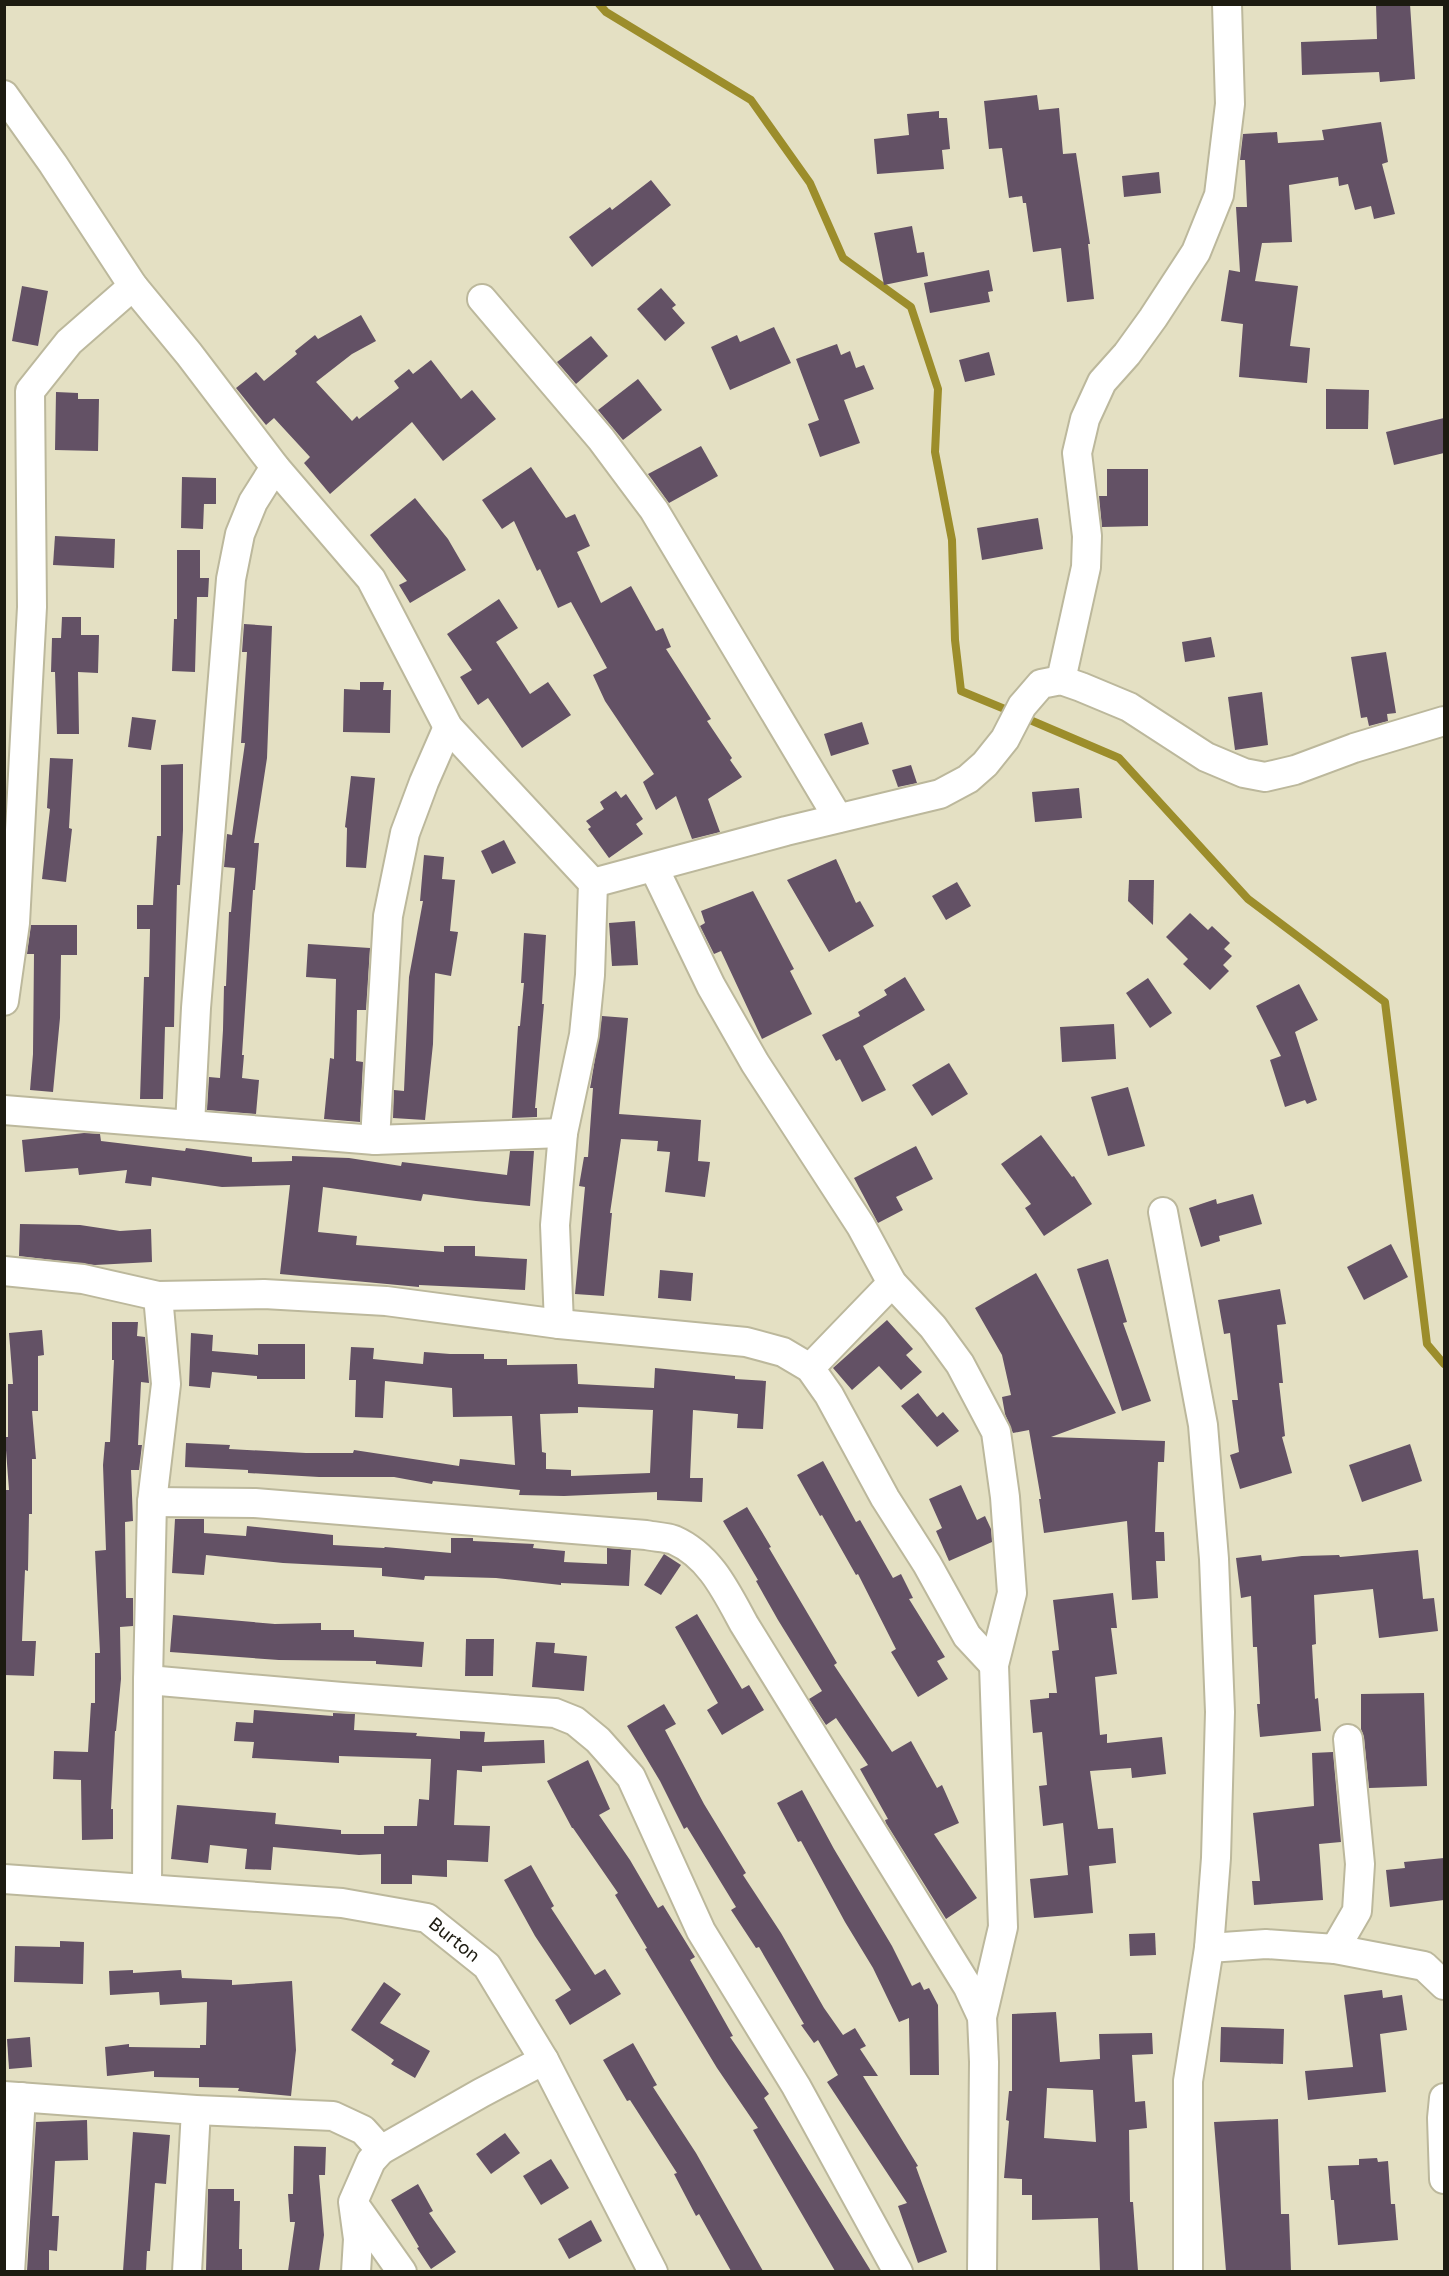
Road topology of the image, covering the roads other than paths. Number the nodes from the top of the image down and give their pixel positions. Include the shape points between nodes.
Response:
1 (1227, 4) edge
2 (4, 95) edge
3 (133, 286) junction
4 (482, 298) dead end
5 (275, 467) junction
6 (1061, 680) junction
7 (1444, 721) edge
8 (448, 727) junction
9 (838, 818) junction
10 (654, 868) junction
11 (593, 883) junction
12 (4, 1001) edge
13 (4, 1110) edge
14 (190, 1125) junction
15 (563, 1133) junction
16 (375, 1140) junction
17 (1163, 1212) dead end
18 (4, 1271) edge
19 (892, 1283) junction
20 (158, 1296) junction
21 (559, 1324) junction
22 (810, 1368) junction
23 (152, 1502) junction
24 (994, 1665) junction
25 (148, 1680) junction
26 (1348, 1739) dead end
27 (4, 1879) edge
28 (147, 1888) junction
29 (1209, 1948) junction
30 (1335, 1949) junction
31 (1444, 1984) edge
32 (982, 2017) junction
33 (544, 2060) junction
34 (13, 2097) edge
35 (1444, 2098) edge
36 (196, 2110) junction
37 (381, 2150) junction
38 (1444, 2179) edge
39 (353, 2202) junction
40 (10, 2271) edge
41 (187, 2271) edge
42 (356, 2271) edge
43 (402, 2271) edge
44 (653, 2271) edge
45 (898, 2271) edge
46 (982, 2271) edge
47 (1188, 2271) edge

1 - 6 street via 1230,104 1219,195 1196,252 1127,354 1102,382 1085,419 1077,453 1087,536 1086,567
2 - 3 street
3 - 5 street
3 - 12 street via 69,342 30,391 32,607 15,923
4 - 9 street via 601,439 654,510
5 - 8 street via 371,579
5 - 14 street via 253,502 240,534 231,579
6 - 7 street via 1129,707 1206,758 1265,777
6 - 9 street via 1041,684 1022,706 1005,739 968,779 940,794
8 - 11 street
8 - 16 street via 405,833 388,916
9 - 10 street
10 - 11 street
10 - 19 street via 711,986 755,1063 861,1226
11 - 15 street via 584,1035
13 - 14 street
14 - 16 street
15 - 16 street
15 - 21 street via 555,1225
17 - 29 street via 1203,1425 1214,1559 1220,1712
18 - 20 street via 83,1279
19 - 22 street
19 - 24 street via 933,1327 960,1364 996,1432 1012,1593
20 - 21 street via 264,1294 386,1301
20 - 23 street via 166,1384
21 - 22 street via 746,1342 783,1352
22 - 24 street via 967,1636
23 - 25 street
23 - 32 street via 255,1503 646,1535 672,1539 698,1554 721,1582 968,1987
24 - 32 street via 1003,1927
25 - 28 street
25 - 45 street via 555,1713 575,1721 631,1777 701,1931 796,2086
26 - 30 street via 1360,1863 1357,1911
27 - 28 street, Burton
28 - 33 street, Burton via 342,1903 427,1918 487,1966
29 - 30 street via 1266,1944
29 - 47 street via 1188,2081
30 - 31 street via 1424,1966
32 - 46 street
33 - 37 street
33 - 44 street, Burton
34 - 36 street
34 - 40 street
35 - 38 street
36 - 37 street via 333,2116 363,2130
36 - 41 street
37 - 39 street via 371,2161
39 - 42 street via 358,2239
39 - 43 street

